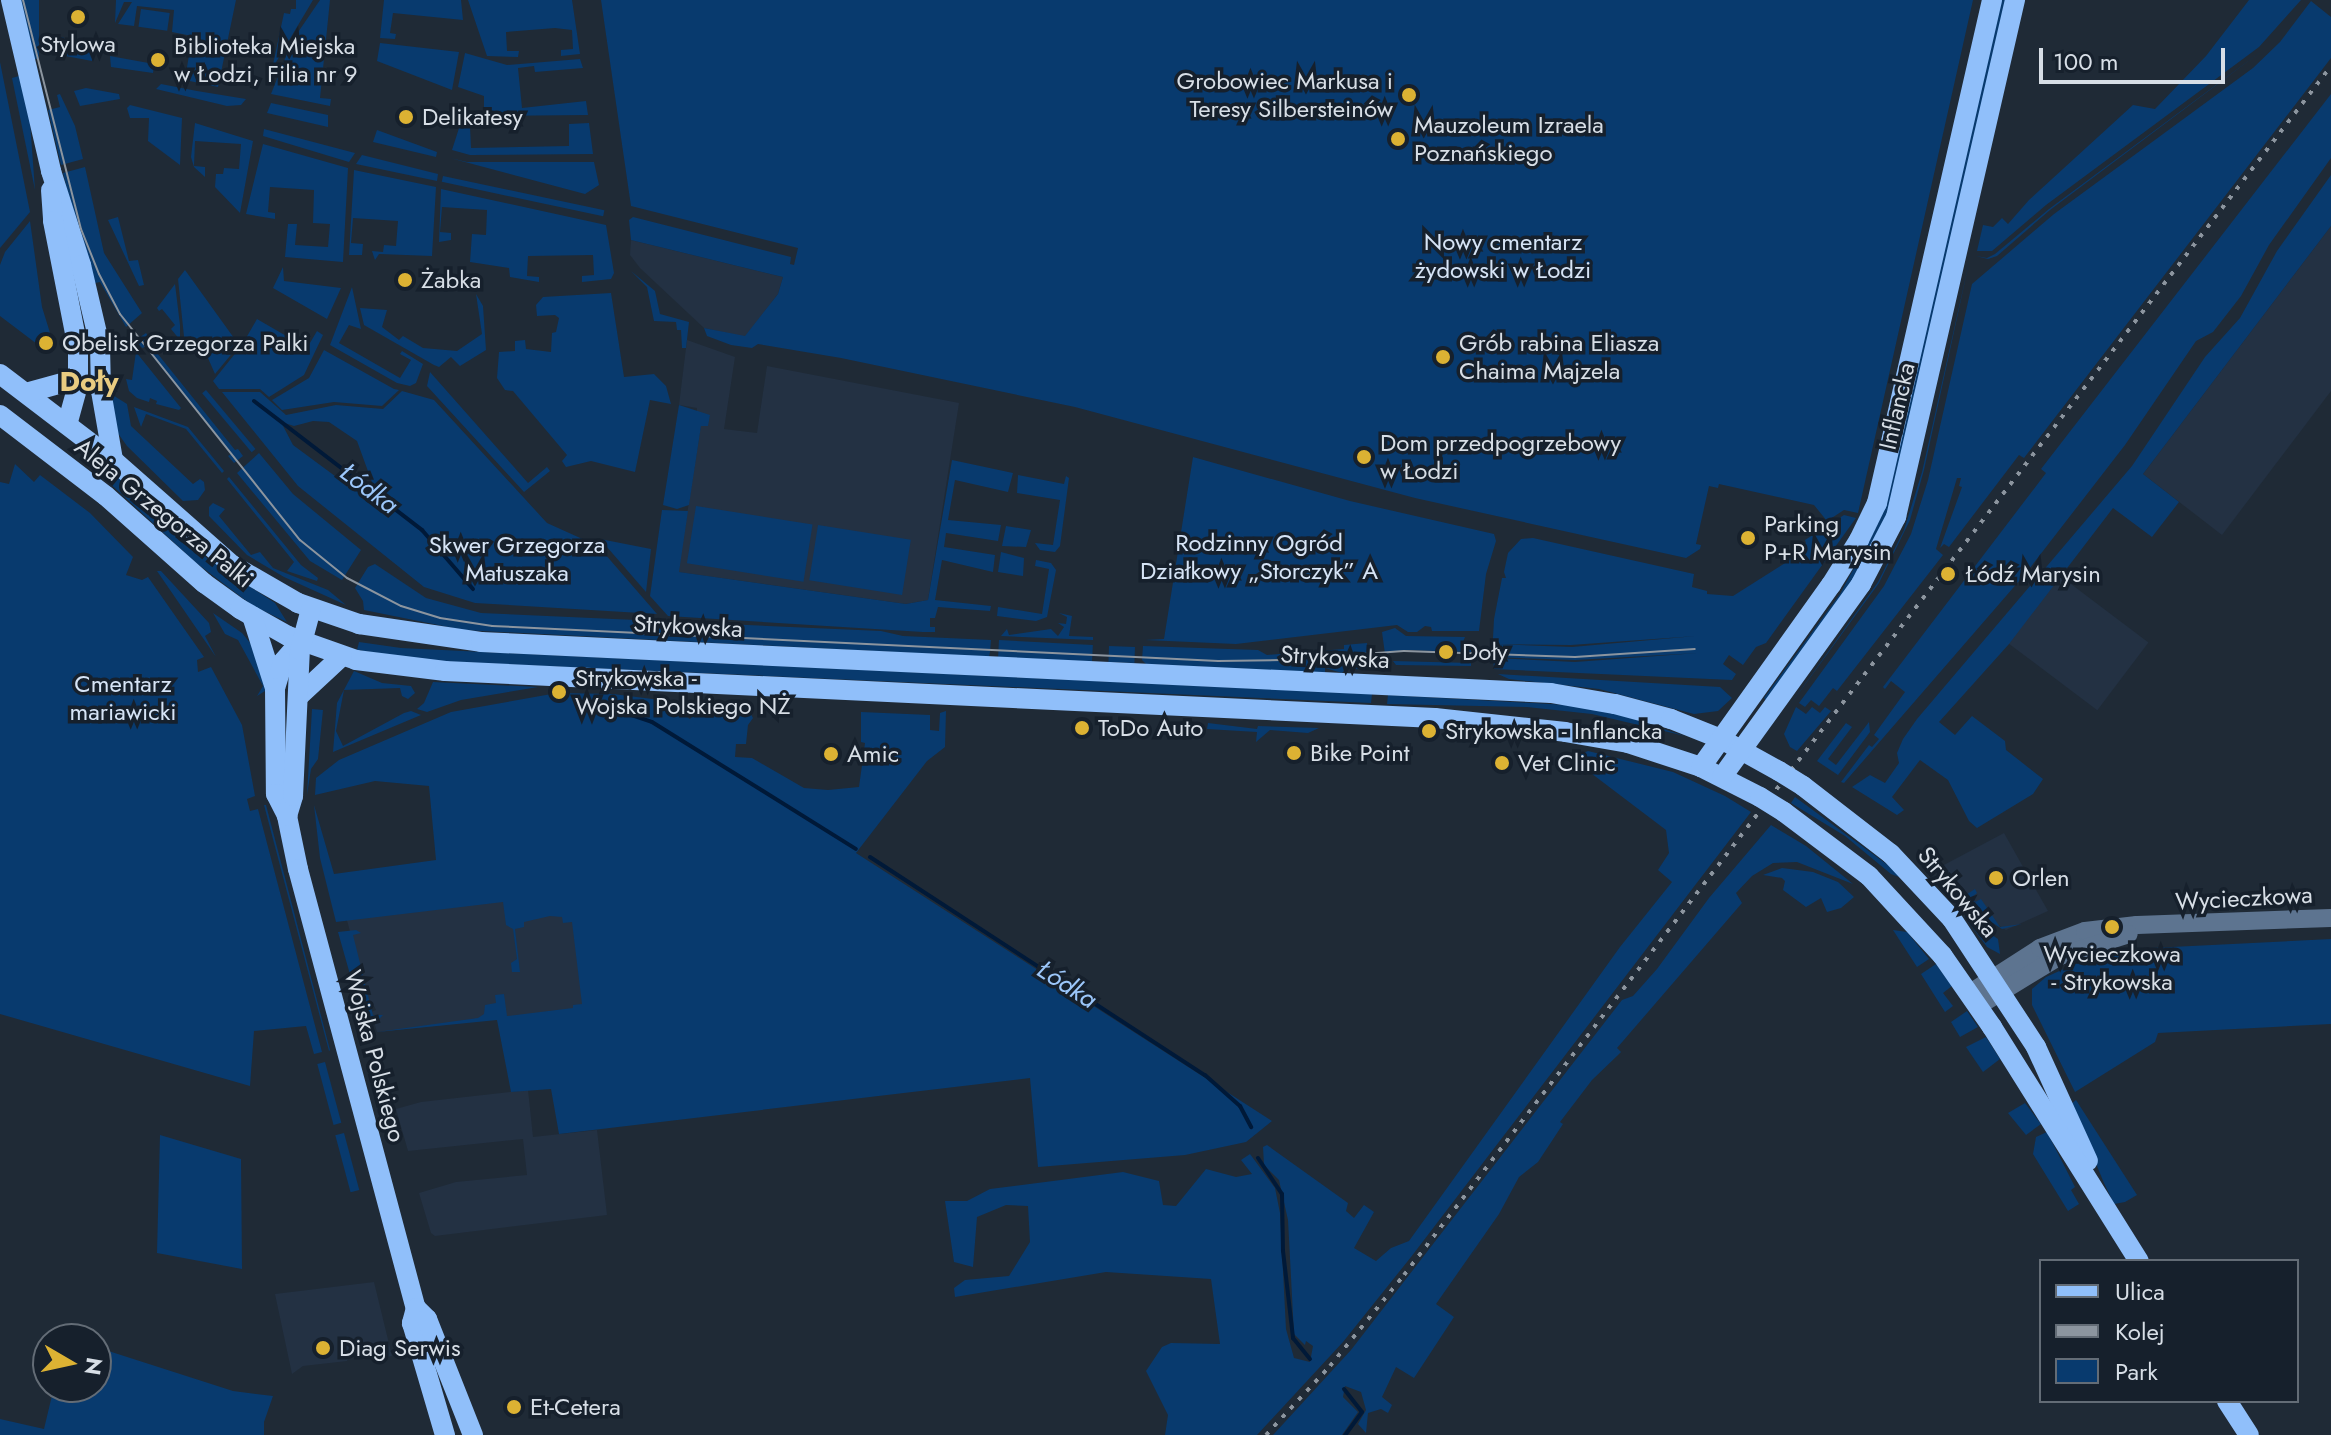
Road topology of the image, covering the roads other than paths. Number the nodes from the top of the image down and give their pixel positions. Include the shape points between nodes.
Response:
1 (11, 0) edge
2 (1992, 0) edge
3 (2015, 0) edge
4 (51, 171) junction
5 (0, 374) edge
6 (76, 379) junction
7 (101, 391) junction
8 (26, 393) junction
9 (0, 415) edge
10 (67, 425) junction
11 (47, 450) junction
12 (113, 460) junction
13 (311, 609) junction
14 (252, 616) junction
15 (301, 641) junction
16 (342, 656) junction
17 (275, 688) junction
18 (298, 697) junction
19 (1721, 739) junction
20 (1741, 749) junction
21 (1701, 767) junction
22 (1722, 777) junction
23 (287, 816) junction
24 (2331, 918) edge
25 (1997, 985) junction
26 (1974, 1000) junction
27 (2111, 1217) junction
28 (2138, 1259) edge
29 (416, 1308) junction
30 (2228, 1403) edge
31 (445, 1435) edge
32 (473, 1435) edge
33 (2249, 1435) edge

1 - 4 main road
2 - 19 main road, Inflancka via 1877,503 1839,573
3 - 20 main road, Inflancka via 1896,517 1861,584
4 - 6 main road via 53,221 77,332
4 - 7 main road via 94,321 102,357
5 - 8 main road, Aleja Grzegorza Palki
6 - 8 main road
6 - 10 main road
7 - 10 main road
7 - 12 main road
8 - 10 main road, Aleja Grzegorza Palki
9 - 11 main road, Aleja Grzegorza Palki
10 - 11 main road
10 - 12 main road, Aleja Grzegorza Palki
11 - 14 main road, Aleja Grzegorza Palki via 204,583
12 - 13 main road, Aleja Grzegorza Palki via 232,565
13 - 15 main road, Wojska Polskiego
13 - 19 main road, Strykowska via 381,629 481,642 1540,692 1632,708
14 - 15 main road, Aleja Grzegorza Palki
14 - 17 main road
15 - 16 main road, Strykowska
15 - 17 main road, Wojska Polskiego via 283,662
15 - 18 main road, Wojska Polskiego
16 - 18 main road
16 - 21 main road, Strykowska via 459,672 1395,714 1599,737
17 - 23 main road, Wojska Polskiego via 274,775
18 - 23 main road, Wojska Polskiego via 293,796
19 - 20 main road, Strykowska
19 - 21 main road, Inflancka
20 - 22 main road, Inflancka
20 - 25 main road, Strykowska, bridge via 1803,786 1914,874
21 - 22 main road, Strykowska
22 - 26 main road, Strykowska, bridge via 1784,812 1850,860 1924,933
23 - 29 main road, Wojska Polskiego
24 - 25 street, Wycieczkowa via 2158,926 2060,956
25 - 26 street, Wycieczkowa
25 - 27 main road, Strykowska via 2051,1076
26 - 27 main road, Strykowska
27 - 28 main road, Strykowska
29 - 31 main road, Wojska Polskiego via 412,1323
29 - 32 main road, Wojska Polskiego via 427,1319
30 - 33 main road

